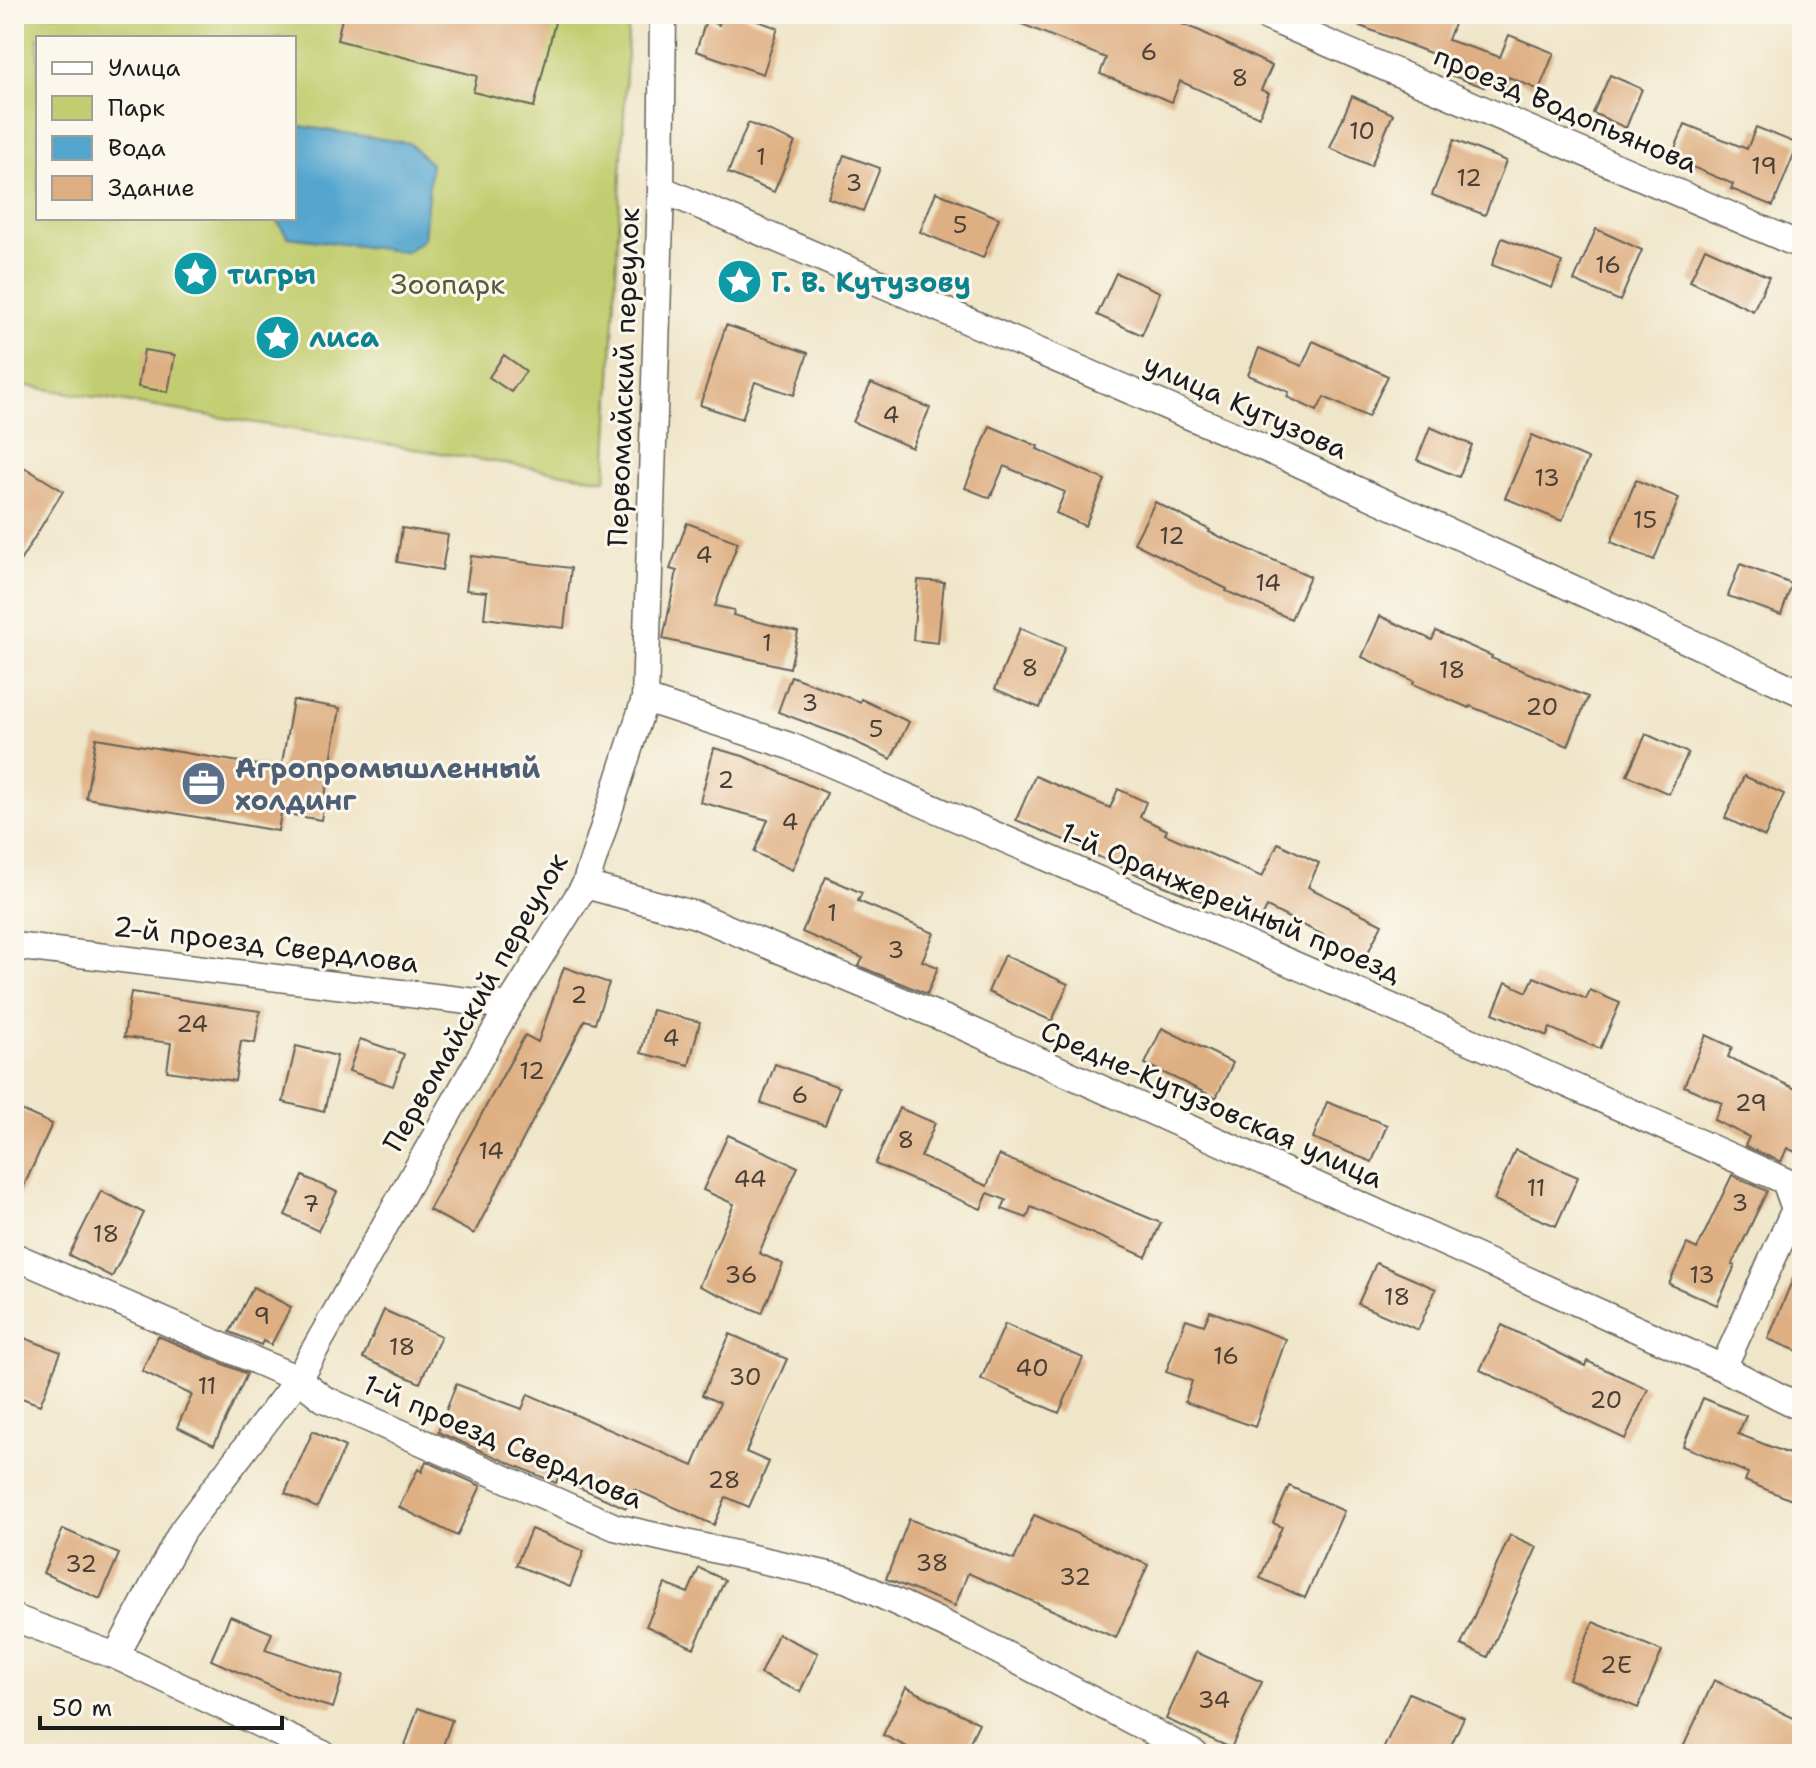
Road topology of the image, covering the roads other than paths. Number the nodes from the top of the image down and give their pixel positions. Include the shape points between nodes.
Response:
1 (663, 14) edge
2 (1260, 14) edge
3 (661, 189) junction
4 (1802, 246) edge
5 (1802, 693) edge
6 (645, 699) junction
7 (585, 885) junction
8 (14, 946) edge
9 (509, 1006) junction
10 (14, 1256) edge
11 (1723, 1368) junction
12 (298, 1379) junction
13 (1802, 1408) edge
14 (14, 1618) edge
15 (116, 1656) junction
16 (323, 1754) edge
17 (1195, 1754) edge

1 - 3 street, Первомайский переулок
2 - 4 street, проезд Водопьянова
3 - 5 street, улица Кутузова via 1287,458
3 - 6 street, Первомайский переулок
6 - 7 street, Первомайский переулок
6 - 11 street, 1-й Оранжерейный проезд via 790,746 1785,1181 1795,1209
7 - 9 street, Первомайский переулок
7 - 11 street, Средне-Кутузовская улица via 696,915 955,1023
8 - 9 street, 2-й проезд Свердлова
9 - 12 street, Первомайский переулок
10 - 12 street, 1-й проезд Свердлова
11 - 13 street, Средне-Кутузовская улица
12 - 15 street, Первомайский переулок via 182,1531
12 - 17 street, 1-й проезд Свердлова via 324,1399 615,1527 846,1579 970,1636
14 - 15 street
15 - 16 street

